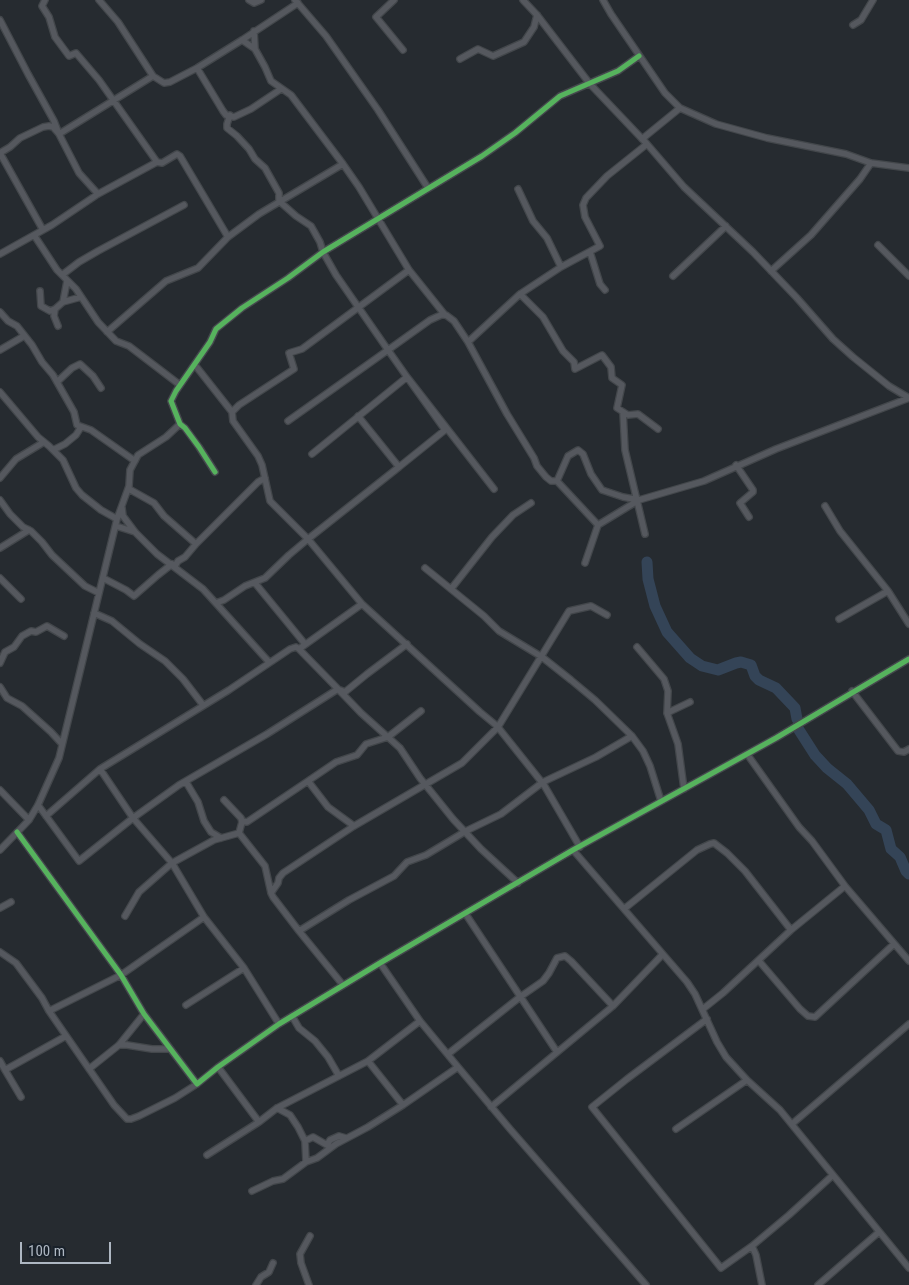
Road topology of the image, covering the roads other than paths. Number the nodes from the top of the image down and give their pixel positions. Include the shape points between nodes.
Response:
1 (45, 0) edge
2 (99, 0) edge
3 (249, 0) edge
4 (261, 0) edge
5 (394, 0) edge
6 (523, 0) edge
7 (603, 0) edge
8 (873, 0) edge
9 (296, 2) edge
10 (537, 15) junction
11 (0, 20) edge
12 (853, 25) dead end
13 (254, 32) junction
14 (242, 40) junction
15 (255, 49) junction
16 (402, 50) dead end
17 (639, 56) junction
18 (460, 59) dead end
19 (197, 68) junction
20 (153, 76) junction
21 (590, 84) junction
22 (281, 89) junction
23 (114, 101) junction
24 (680, 108) junction
25 (230, 115) junction
26 (58, 134) junction
27 (644, 141) junction
28 (0, 153) edge
29 (156, 162) junction
30 (871, 163) junction
31 (343, 164) junction
32 (909, 168) edge
33 (428, 188) junction
34 (518, 189) dead end
35 (98, 194) junction
36 (279, 201) junction
37 (184, 205) dead end
38 (377, 218) junction
39 (726, 226) junction
40 (42, 230) junction
41 (34, 235) junction
42 (228, 237) junction
43 (878, 245) dead end
44 (323, 252) junction
45 (590, 252) junction
46 (0, 254) edge
47 (561, 267) junction
48 (409, 270) junction
49 (771, 271) junction
50 (908, 273) edge
51 (62, 275) junction
52 (672, 276) dead end
53 (68, 281) junction
54 (605, 290) dead end
55 (40, 291) dead end
56 (520, 294) junction
57 (81, 297) junction
58 (63, 302) junction
59 (359, 308) junction
60 (55, 310) junction
61 (0, 312) edge
62 (445, 315) junction
63 (58, 326) dead end
64 (107, 332) junction
65 (24, 336) junction
66 (468, 342) junction
67 (0, 350) edge
68 (388, 350) junction
69 (195, 365) junction
70 (407, 378) junction
71 (57, 382) junction
72 (180, 385) junction
73 (102, 388) dead end
74 (0, 392) edge
75 (909, 398) edge
76 (232, 412) junction
77 (623, 412) junction
78 (358, 416) junction
79 (288, 421) dead end
80 (180, 424) junction
81 (81, 426) junction
82 (658, 428) dead end
83 (44, 442) junction
84 (53, 450) junction
85 (312, 454) dead end
86 (135, 461) junction
87 (736, 465) junction
88 (399, 467) junction
89 (215, 472) dead end
90 (0, 478) edge
91 (265, 478) junction
92 (557, 481) junction
93 (128, 489) junction
94 (494, 490) dead end
95 (0, 500) edge
96 (639, 500) junction
97 (531, 503) dead end
98 (122, 506) junction
99 (825, 506) dead end
100 (749, 517) dead end
101 (117, 522) junction
102 (598, 525) junction
103 (29, 530) junction
104 (134, 532) junction
105 (646, 534) dead end
106 (308, 539) junction
107 (196, 544) junction
108 (0, 548) edge
109 (585, 562) dead end
110 (174, 565) junction
111 (425, 568) dead end
112 (0, 578) edge
113 (103, 578) junction
114 (255, 583) junction
115 (450, 589) junction
116 (888, 591) junction
117 (99, 593) junction
118 (21, 599) dead end
119 (216, 603) junction
120 (362, 604) junction
121 (94, 612) junction
122 (607, 615) dead end
123 (839, 618) dead end
124 (909, 624) edge
125 (64, 636) dead end
126 (306, 644) junction
127 (407, 644) junction
128 (637, 647) dead end
129 (299, 649) junction
130 (542, 657) junction
131 (909, 658) edge
132 (269, 662) junction
133 (0, 663) edge
134 (0, 686) edge
135 (338, 689) junction
136 (852, 691) junction
137 (690, 702) dead end
138 (203, 705) junction
139 (421, 711) dead end
140 (667, 713) junction
141 (498, 727) junction
142 (632, 736) junction
143 (388, 737) junction
144 (62, 744) junction
145 (909, 748) edge
146 (747, 754) junction
147 (100, 769) junction
148 (308, 781) junction
149 (186, 782) junction
150 (543, 782) junction
151 (426, 784) junction
152 (684, 789) junction
153 (0, 790) edge
154 (224, 800) dead end
155 (661, 802) junction
156 (38, 805) junction
157 (46, 816) junction
158 (134, 818) junction
159 (29, 820) junction
160 (242, 821) junction
161 (354, 826) junction
162 (466, 831) junction
163 (17, 832) junction
164 (239, 833) junction
165 (221, 838) junction
166 (580, 847) junction
167 (0, 850) edge
168 (573, 850) junction
169 (172, 863) junction
170 (518, 882) junction
171 (845, 886) junction
172 (271, 893) junction
173 (11, 902) dead end
174 (0, 908) edge
175 (624, 909) junction
176 (464, 913) junction
177 (125, 916) dead end
178 (204, 916) junction
179 (791, 930) junction
180 (299, 931) junction
181 (894, 944) junction
182 (0, 952) edge
183 (662, 955) junction
184 (759, 961) junction
185 (909, 961) edge
186 (380, 963) junction
187 (244, 968) junction
188 (121, 975) junction
189 (343, 986) junction
190 (520, 996) junction
191 (186, 1006) dead end
192 (613, 1006) junction
193 (703, 1009) junction
194 (49, 1011) junction
195 (144, 1014) junction
196 (292, 1016) junction
197 (707, 1019) junction
198 (420, 1021) junction
199 (279, 1024) junction
200 (909, 1024) edge
201 (66, 1036) junction
202 (119, 1045) junction
203 (170, 1049) junction
204 (557, 1052) junction
205 (448, 1054) junction
206 (0, 1061) edge
207 (368, 1061) junction
208 (218, 1066) junction
209 (458, 1067) junction
210 (89, 1069) junction
211 (5, 1070) junction
212 (339, 1076) junction
213 (747, 1080) junction
214 (197, 1084) junction
215 (21, 1097) dead end
216 (403, 1105) junction
217 (491, 1107) junction
218 (278, 1108) junction
219 (258, 1122) junction
220 (792, 1124) junction
221 (676, 1129) dead end
222 (346, 1138) junction
223 (305, 1141) junction
224 (207, 1155) dead end
225 (306, 1162) junction
226 (833, 1175) junction
227 (252, 1191) dead end
228 (879, 1232) junction
229 (310, 1236) dead end
230 (752, 1246) junction
231 (273, 1263) dead end
232 (909, 1268) edge
233 (256, 1285) edge
234 (309, 1285) edge
235 (646, 1285) edge
236 (762, 1285) edge
237 (818, 1285) edge

1 - 23 street via 42,6 55,37 69,56 76,53
2 - 20 street via 118,22
3 - 4 street via 254,3
5 - 16 street via 376,17
6 - 10 street
7 - 17 street
8 - 12 street via 861,20
9 - 13 street
9 - 33 street via 326,36
10 - 18 street via 534,27 524,42 493,56 478,49
10 - 21 street
11 - 26 street
13 - 14 street
13 - 15 street
14 - 15 street
14 - 19 street
15 - 22 street via 272,81
17 - 21 street via 618,71
17 - 24 street
19 - 20 street via 170,82 161,82
19 - 25 street via 223,111
20 - 23 street
21 - 27 street
21 - 33 street via 560,96 515,133
22 - 25 street via 239,116 234,118
22 - 31 street via 293,98
23 - 26 street
23 - 29 street
24 - 27 street
24 - 30 street via 730,128 846,154
25 - 36 street via 227,128 265,168 279,193
26 - 28 street via 49,126 43,127
26 - 35 street via 79,173
27 - 39 street via 684,187
27 - 45 street via 586,198 583,205 585,217 600,246
28 - 40 street
29 - 35 street
29 - 42 street via 162,163 177,154 180,156
30 - 32 street
30 - 49 street via 811,235
31 - 36 street
31 - 38 street
33 - 38 street
34 - 47 street
35 - 40 street
36 - 42 street
36 - 44 street via 311,226
37 - 51 street via 92,254
38 - 44 street
38 - 48 street
39 - 49 street
39 - 52 street
40 - 41 street
41 - 46 street
41 - 51 street
42 - 64 street via 198,268 166,281
43 - 50 street
44 - 59 street
44 - 69 street via 216,329
45 - 47 street
45 - 54 street
47 - 56 street
48 - 59 street
48 - 62 street
49 - 75 street via 853,357
51 - 53 street
53 - 57 street
53 - 58 street
55 - 60 street via 41,306
56 - 66 street
56 - 77 street via 543,316 563,351 574,362 575,369 602,355 611,367 612,378 622,385 617,408
57 - 58 street
57 - 64 street
58 - 60 street
59 - 68 street
59 - 76 street via 302,349 289,353 294,369
60 - 63 street
61 - 65 street
62 - 66 street via 454,321
62 - 68 street via 438,316
64 - 72 street
65 - 67 street
65 - 71 street
66 - 92 street via 540,472 551,481
68 - 70 street
68 - 79 street
69 - 72 street
69 - 76 street
70 - 78 street
70 - 88 street via 445,430
70 - 94 street
71 - 73 street via 80,364
71 - 81 street via 74,412 76,425
72 - 80 street via 171,401
74 - 83 street
75 - 87 street
76 - 91 street via 233,421 258,456
77 - 82 street via 638,414
77 - 96 street via 625,450
78 - 85 street
78 - 88 street
80 - 86 street via 138,455
80 - 89 street
81 - 84 street via 76,435
81 - 86 street
83 - 84 street
83 - 90 street via 16,459
84 - 101 street via 63,460 82,495
86 - 93 street via 130,470
87 - 96 street via 704,480
87 - 100 street via 752,488 753,492 740,503
88 - 106 street
91 - 106 street via 270,501
91 - 107 street
92 - 96 street via 568,456 578,450 602,490
92 - 102 street
93 - 98 street
93 - 107 street via 154,504
95 - 103 street via 10,514
96 - 102 street
96 - 105 street
97 - 115 street via 492,537
98 - 101 street
98 - 104 street via 123,516
99 - 116 street via 840,531
101 - 104 street
101 - 113 street
102 - 109 street
103 - 108 street
103 - 117 street via 85,586
104 - 110 street
106 - 114 street via 274,571
106 - 120 street
107 - 110 street
110 - 113 street via 158,574 134,596
110 - 119 street
111 - 115 street
112 - 118 street
113 - 117 street
114 - 119 street
114 - 126 street
115 - 130 street via 499,631
116 - 123 street
116 - 124 street
117 - 121 street
119 - 132 street
120 - 126 street
120 - 127 street
121 - 138 street via 112,621 166,661
121 - 144 street
122 - 130 street via 591,606 569,612
125 - 133 street via 47,626 31,632 5,652
126 - 129 street
127 - 135 street via 345,692
127 - 141 street
128 - 140 street via 664,679 668,691
129 - 132 street via 290,649
129 - 135 street
130 - 141 street
130 - 142 street via 595,700
131 - 136 street
132 - 138 street
134 - 144 street via 7,698 22,706
135 - 143 street
135 - 149 street
136 - 145 street via 898,751 904,752
136 - 146 street
137 - 140 street
138 - 147 street
139 - 143 street
140 - 152 street via 678,744
141 - 150 street
141 - 151 street via 462,764
142 - 150 street
142 - 155 street via 650,766
143 - 148 street via 366,744 357,754 336,762
143 - 151 street
144 - 156 street
146 - 152 street
146 - 171 street
147 - 157 street
147 - 158 street
148 - 160 street via 247,822
148 - 161 street via 328,807
149 - 158 street
149 - 165 street via 198,802 204,821 211,832
150 - 162 street via 501,814
150 - 166 street
151 - 161 street
151 - 162 street
152 - 155 street
153 - 159 street
154 - 160 street
155 - 166 street
156 - 157 street
156 - 159 street
157 - 158 street via 79,861
158 - 169 street
159 - 163 street
160 - 164 street
161 - 172 street via 283,873
162 - 170 street
162 - 180 street via 426,855 407,862 394,876
163 - 167 street
163 - 188 street
164 - 165 street
164 - 172 street via 265,866
165 - 169 street
166 - 168 street
168 - 170 street
168 - 175 street
169 - 177 street via 139,892
169 - 178 street
170 - 176 street
171 - 179 street
171 - 181 street
172 - 180 street
173 - 174 street
175 - 179 street via 697,850 714,844 745,872
175 - 183 street
176 - 186 street
176 - 190 street
178 - 187 street
178 - 188 street
179 - 184 street
180 - 189 street
181 - 184 street via 815,1017 800,1009
181 - 185 street
182 - 194 street via 16,963
183 - 192 street
183 - 193 street via 687,982
184 - 193 street
186 - 189 street
186 - 198 street
187 - 191 street
187 - 199 street
188 - 194 street
188 - 195 street
189 - 196 street
190 - 192 street via 543,981 557,958 565,956
190 - 204 street
190 - 205 street
192 - 204 street
193 - 197 street
194 - 201 street
195 - 202 street
195 - 203 street
196 - 199 street
196 - 212 street via 299,1028 328,1057
197 - 213 street via 726,1056
197 - 230 street via 592,1108 721,1268
198 - 205 street
198 - 207 street
199 - 208 street
200 - 220 street
201 - 210 street
201 - 211 street
202 - 203 street
202 - 210 street
203 - 214 street
204 - 217 street
205 - 209 street
206 - 211 street
207 - 212 street
207 - 216 street
208 - 214 street
208 - 219 street
209 - 216 street
209 - 217 street
210 - 214 street via 127,1119 139,1116
211 - 215 street
212 - 218 street
213 - 220 street
213 - 221 street
216 - 222 street
217 - 235 street
218 - 219 street
218 - 223 street via 290,1115
219 - 224 street
220 - 226 street
222 - 223 street via 339,1136 327,1145 313,1138
222 - 225 street
223 - 225 street
225 - 227 street via 283,1179
226 - 228 street
226 - 230 street
228 - 232 street
228 - 237 street
229 - 234 street via 300,1254
230 - 236 street
231 - 233 street

